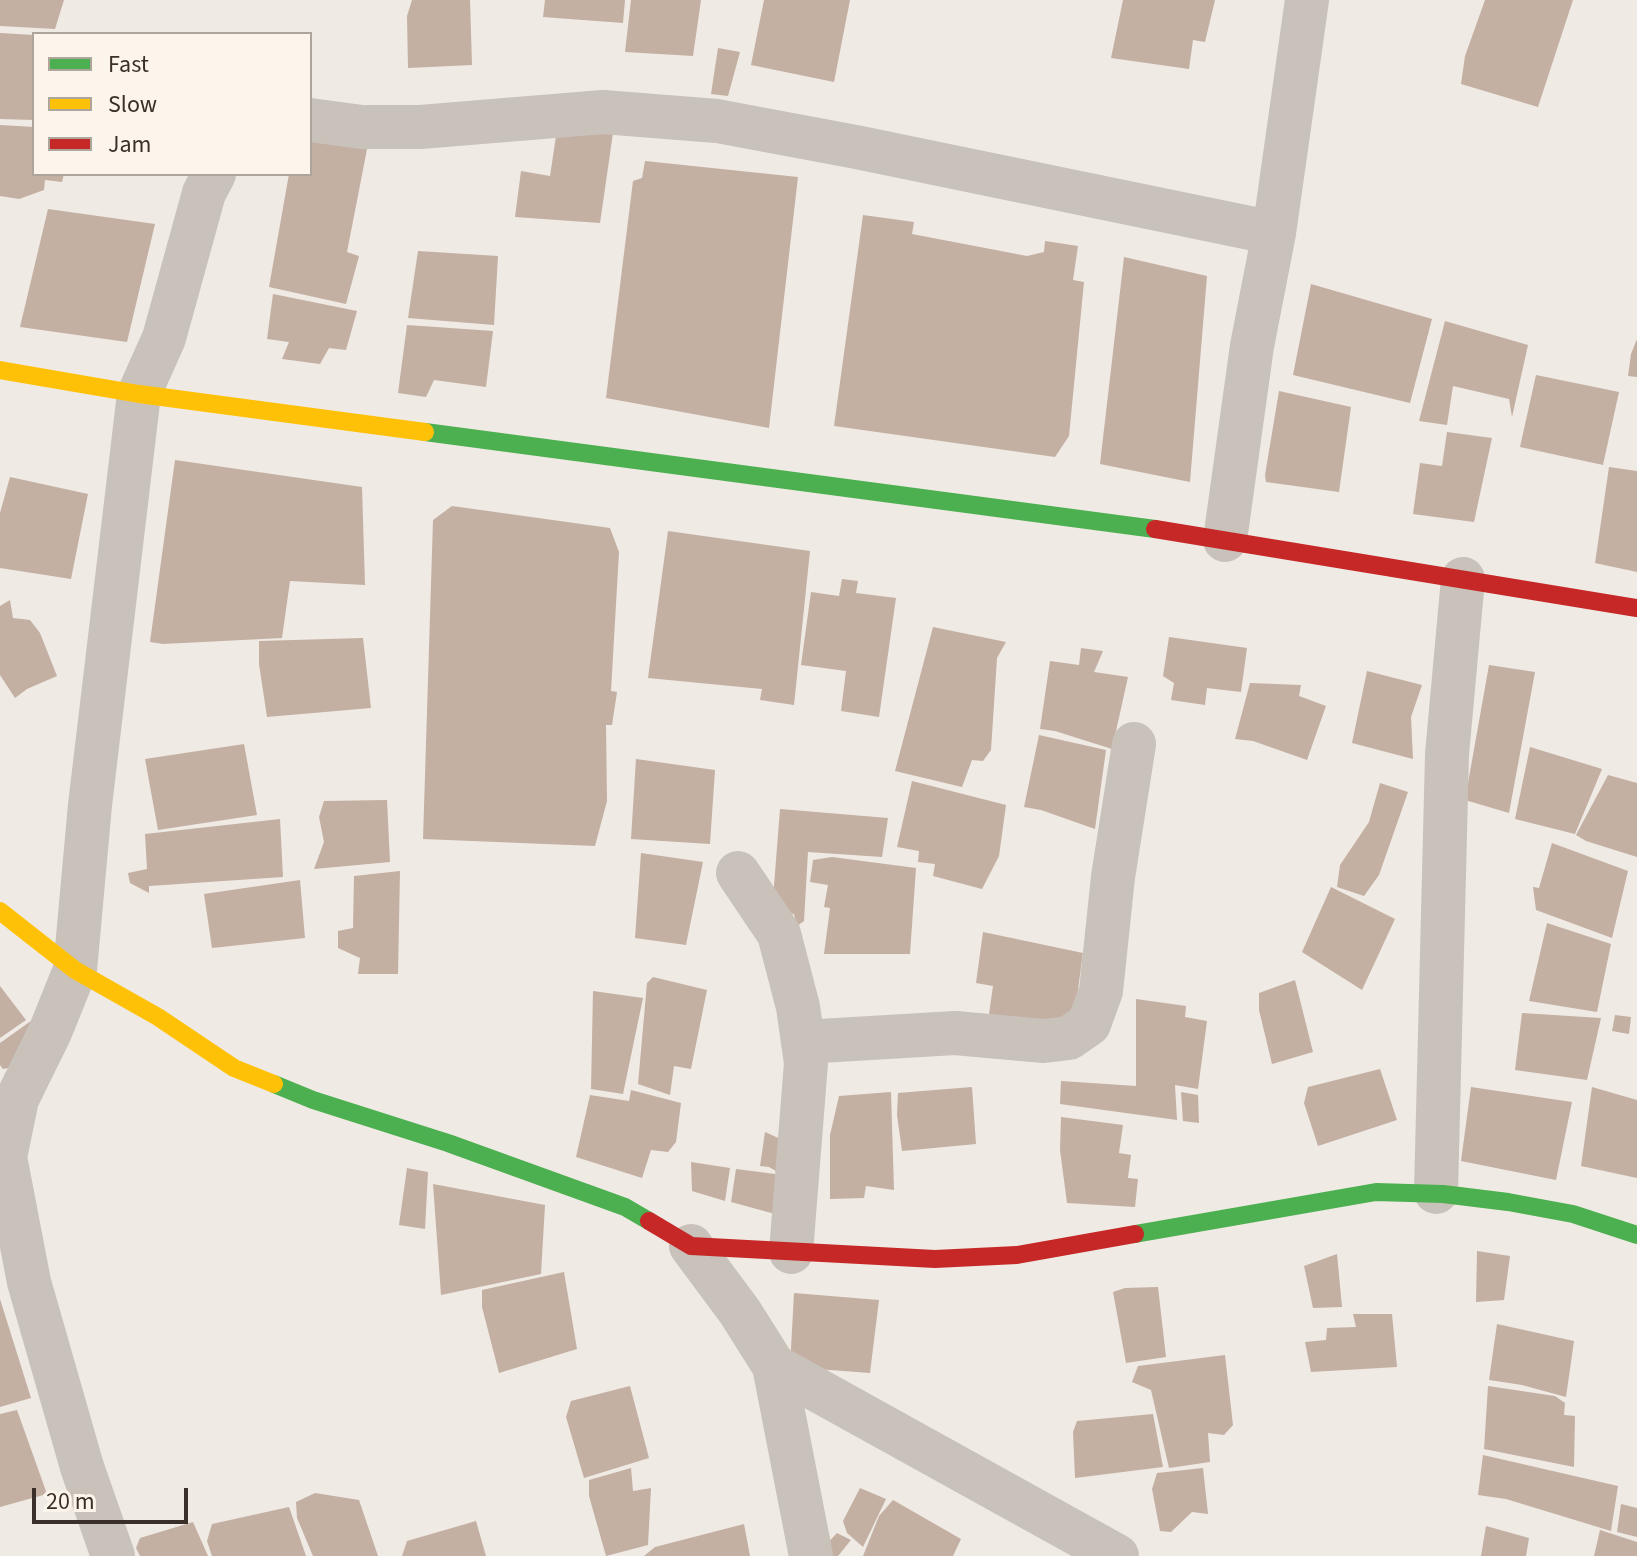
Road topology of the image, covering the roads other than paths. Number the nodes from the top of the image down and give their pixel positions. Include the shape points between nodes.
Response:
1 (1307, 0) edge
2 (312, 120) edge
3 (213, 176) edge
4 (1274, 233) junction
5 (0, 370) edge
6 (139, 394) junction
7 (1225, 540) junction
8 (1463, 579) junction
9 (1637, 608) edge
10 (1134, 744) dead end
11 (738, 873) dead end
12 (0, 911) edge
13 (75, 970) junction
14 (803, 1042) junction
15 (3, 1157) edge
16 (1436, 1192) junction
17 (1637, 1235) edge
18 (691, 1246) junction
19 (791, 1252) junction
20 (774, 1366) junction
21 (113, 1556) edge
22 (811, 1556) edge
23 (1117, 1556) edge

1 - 4 street
2 - 4 street via 420,127 603,112 717,121
3 - 6 street via 164,338
4 - 7 street
5 - 6 street
6 - 7 street
6 - 13 street
7 - 8 street
8 - 9 street
8 - 16 street via 1447,754
10 - 14 street via 1101,991 1089,1024 1069,1038 1044,1041 955,1033
11 - 14 street via 779,934
12 - 13 street
13 - 15 street via 17,1099
13 - 18 street via 234,1068 625,1207
14 - 19 street via 806,1063
15 - 21 street via 29,1282
16 - 17 street via 1522,1202
16 - 19 street via 1376,1192 1017,1255 935,1259
18 - 19 street
18 - 20 street
20 - 22 street
20 - 23 street

